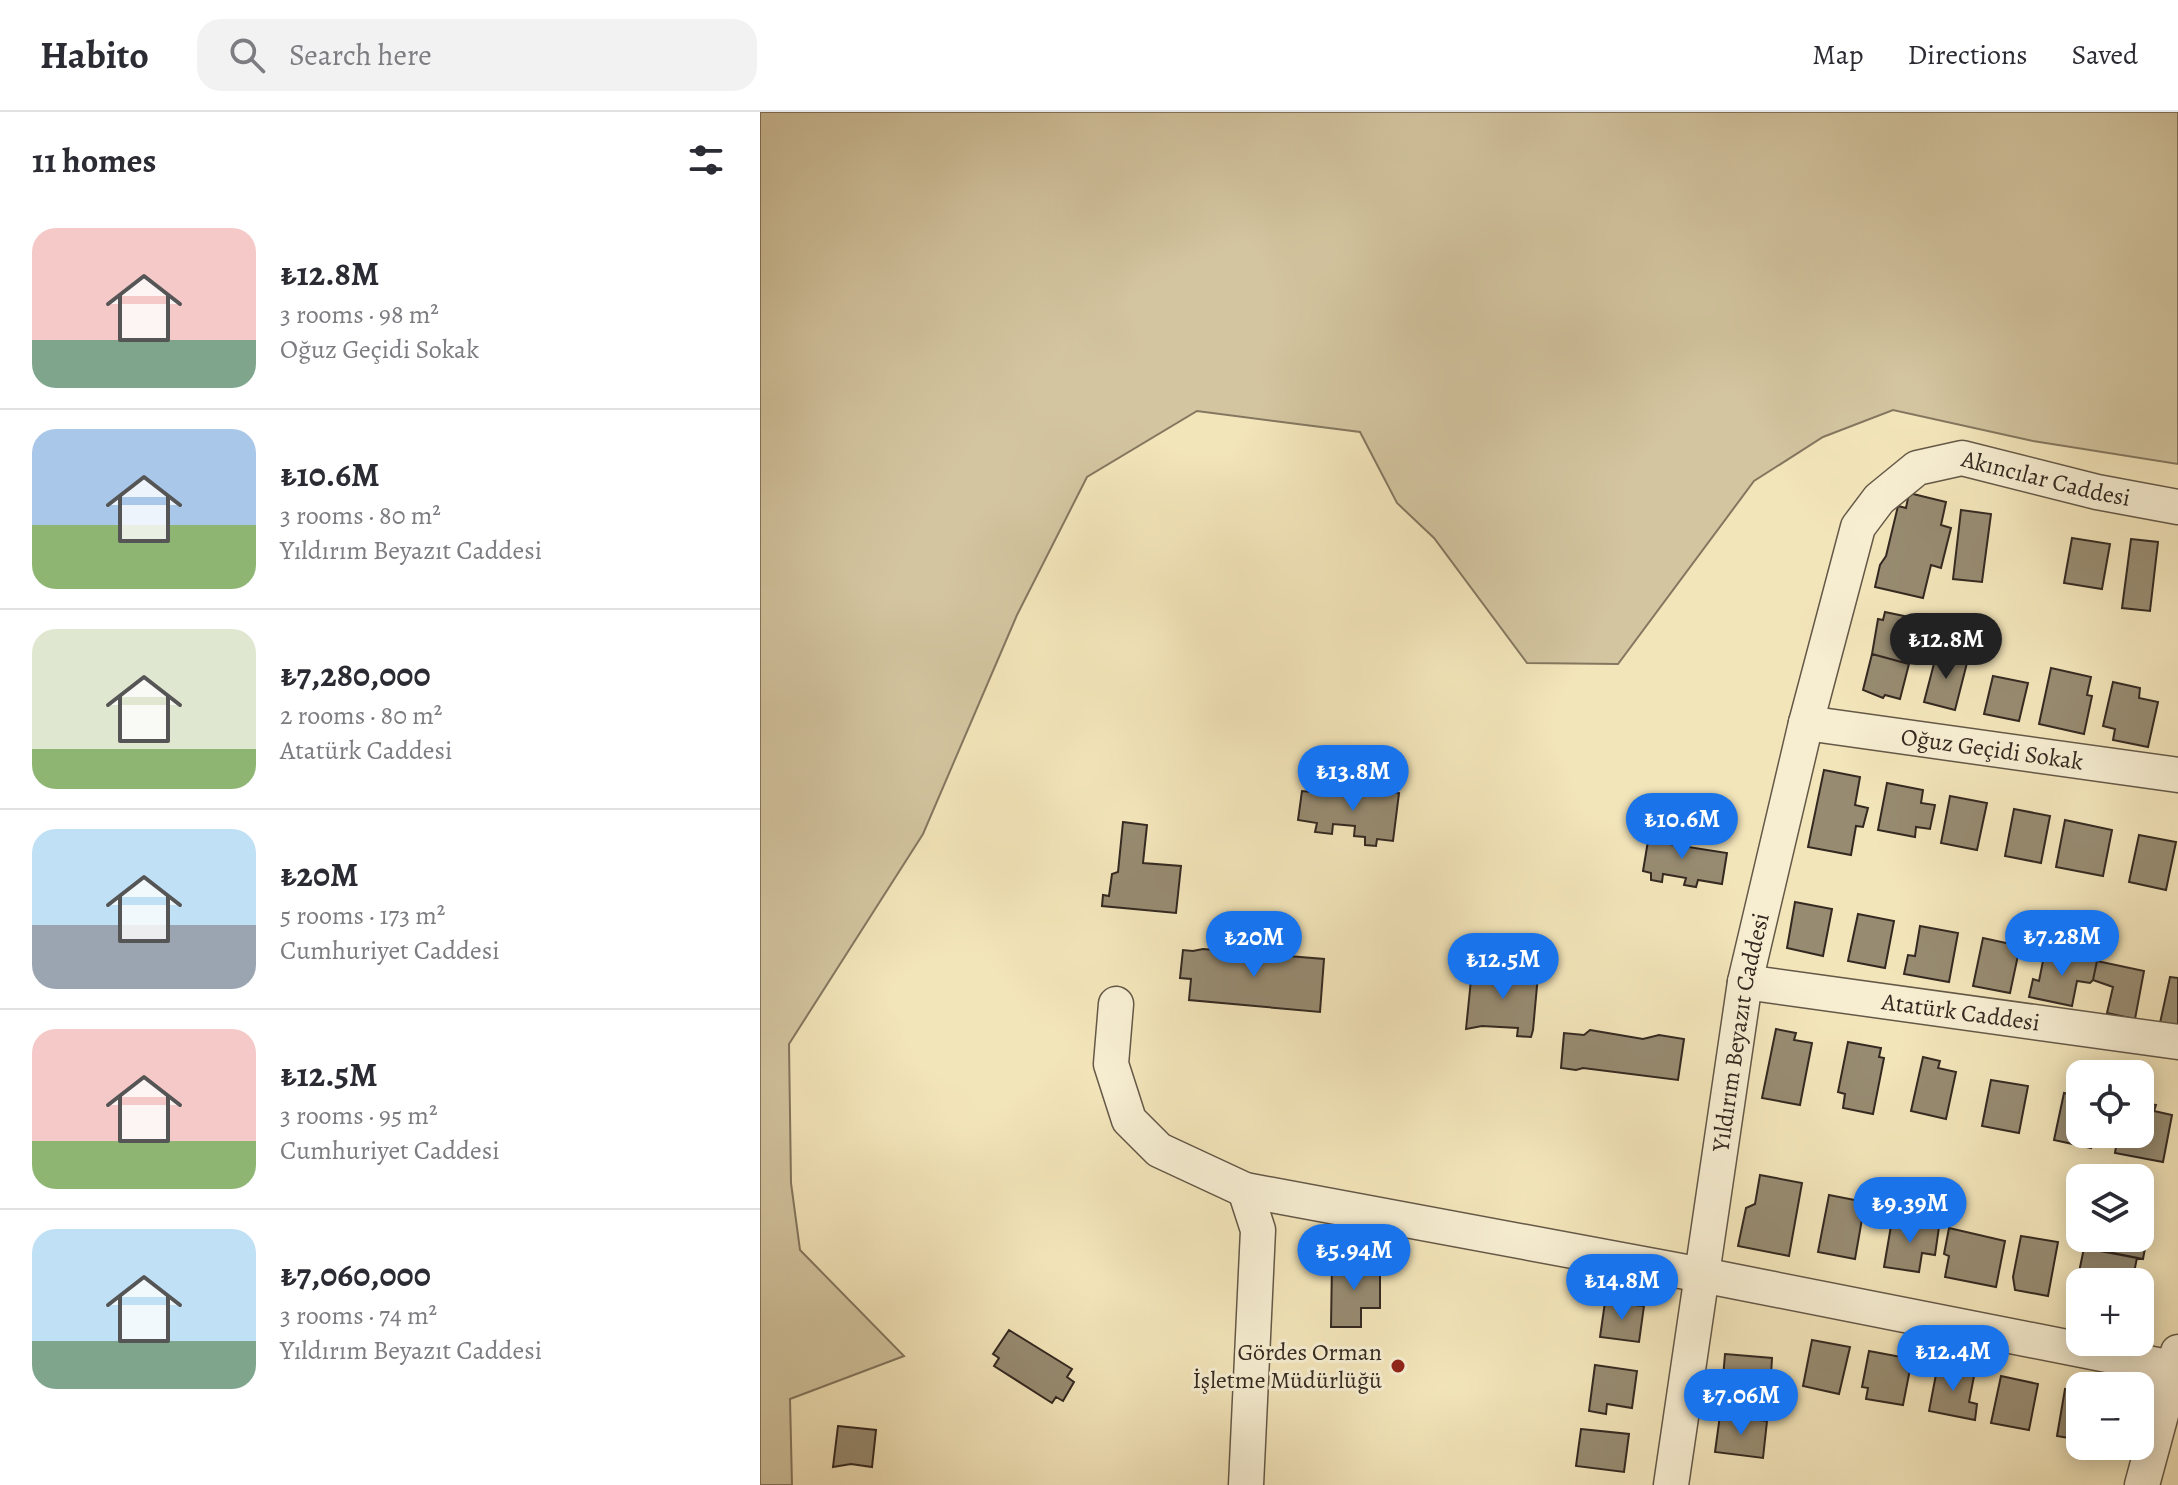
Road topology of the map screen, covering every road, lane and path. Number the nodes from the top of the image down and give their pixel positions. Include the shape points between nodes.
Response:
1 (1879, 499) joint
2 (2178, 507) edge
3 (1806, 723) junction
4 (2178, 775) edge
5 (1745, 982) junction
6 (1116, 1004) dead end
7 (2178, 1042) edge
8 (1245, 1190) junction
9 (1702, 1275) junction
10 (2176, 1363) edge
11 (1246, 1485) edge
12 (1671, 1485) edge
13 (2142, 1485) edge

1 - 2 street, Akıncılar Caddesi via 1917,468 1962,458
1 - 3 street, Yıldırım Beyazıt Caddesi via 1858,527
3 - 4 street, Oğuz Geçidi Sokak
3 - 5 street, Yıldırım Beyazıt Caddesi
5 - 7 street, Atatürk Caddesi
5 - 9 street, Yıldırım Beyazıt Caddesi
6 - 8 street via 1111,1064 1129,1120 1159,1150
8 - 9 street
8 - 11 street via 1258,1230
9 - 10 street
9 - 12 street, Yıldırım Beyazıt Caddesi
10 - 13 street

